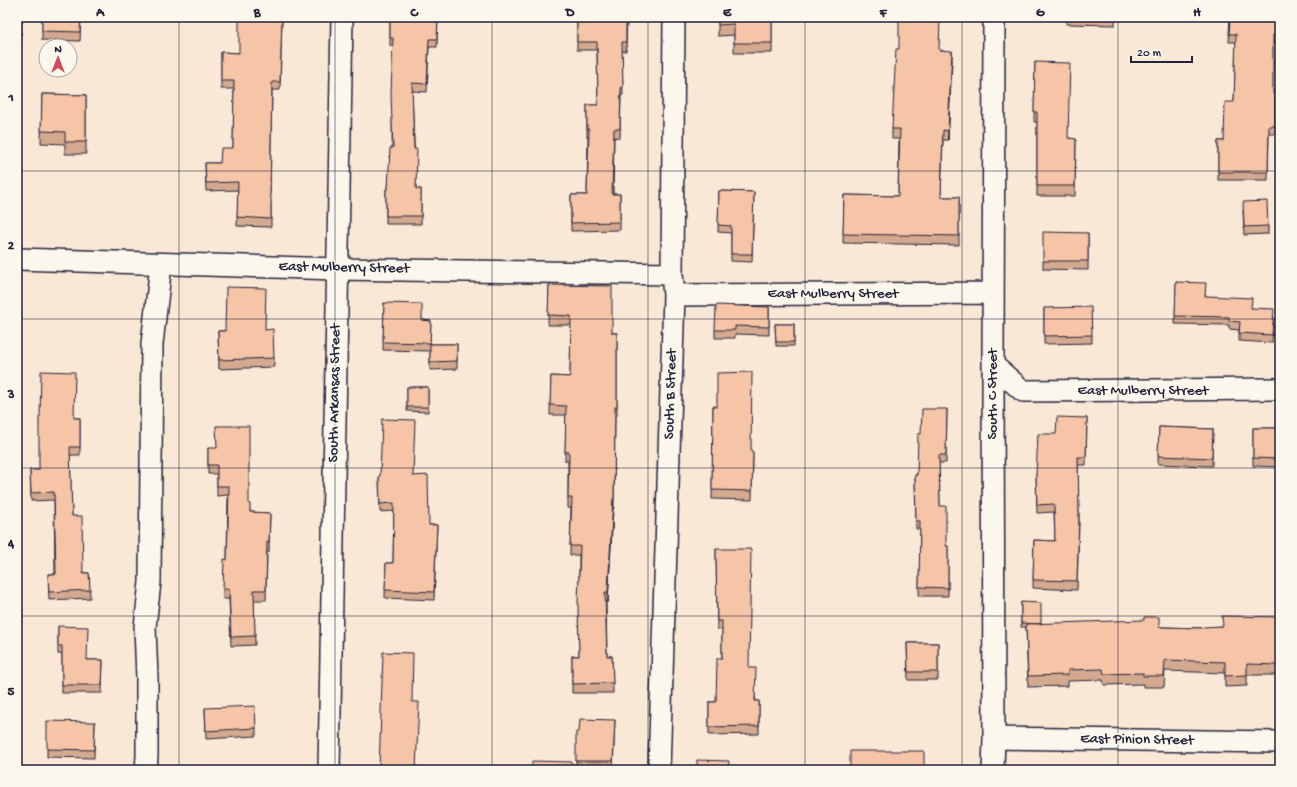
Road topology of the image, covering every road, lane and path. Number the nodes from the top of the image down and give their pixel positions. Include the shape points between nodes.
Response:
1 (22, 17) edge
2 (342, 17) edge
3 (674, 17) edge
4 (994, 17) edge
5 (17, 209) edge
6 (17, 259) edge
7 (160, 264) junction
8 (337, 269) junction
9 (672, 274) junction
10 (993, 293) junction
11 (674, 295) junction
12 (993, 365) junction
13 (1280, 389) edge
14 (994, 738) junction
15 (1280, 742) edge
16 (146, 770) edge
17 (329, 770) edge
18 (659, 770) edge
19 (993, 770) edge

1 - 5 path
2 - 8 street, South Arkansas Street
3 - 9 street, South B Street
4 - 10 street, South C Street
6 - 7 street, East Mulberry Street
7 - 8 street, East Mulberry Street
7 - 16 street via 152,344 150,582 145,627
8 - 9 street, East Mulberry Street
8 - 17 street, South Arkansas Street
9 - 11 street, South B Street
10 - 11 street, East Mulberry Street
10 - 12 street, South C Street
11 - 18 street, South B Street
12 - 13 street, East Mulberry Street via 1023,391
12 - 14 street, South C Street
14 - 15 street, East Pinion Street
14 - 19 street, South C Street

